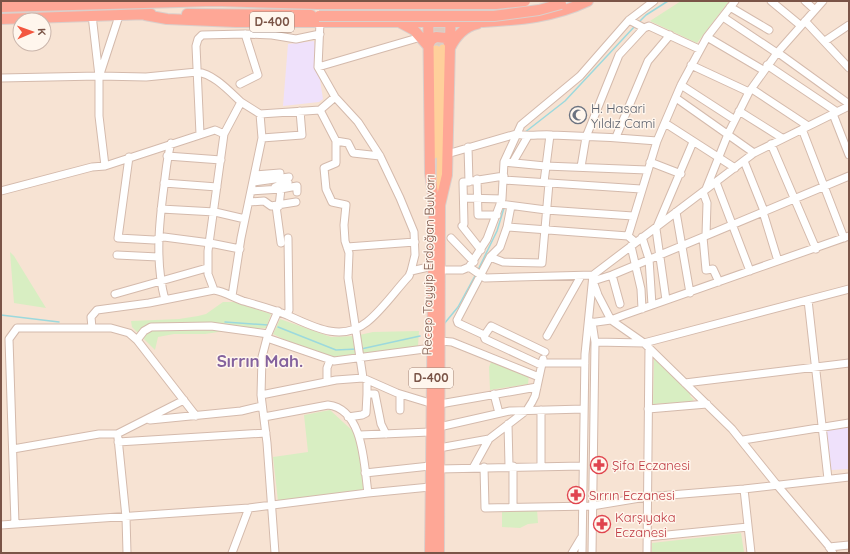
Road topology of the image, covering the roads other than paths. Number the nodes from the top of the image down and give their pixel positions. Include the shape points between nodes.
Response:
1 (428, 1) edge
2 (451, 1) edge
3 (525, 1) edge
4 (588, 1) edge
5 (654, 1) edge
6 (736, 1) edge
7 (771, 1) edge
8 (805, 1) edge
9 (822, 1) edge
10 (86, 2) edge
11 (119, 2) edge
12 (158, 2) edge
13 (565, 2) edge
14 (27, 4) edge
15 (1, 7) edge
16 (730, 7) junction
17 (815, 10) junction
18 (92, 16) junction
19 (120, 16) junction
20 (723, 17) junction
21 (1, 18) edge
22 (319, 19) junction
23 (630, 20) junction
24 (428, 21) junction
25 (451, 21) junction
26 (399, 22) junction
27 (484, 22) junction
28 (803, 23) junction
29 (849, 25) edge
30 (644, 28) junction
31 (769, 30) dead end
32 (245, 34) junction
33 (320, 34) junction
34 (670, 35) junction
35 (421, 37) junction
36 (707, 37) junction
37 (825, 41) junction
38 (441, 48) junction
39 (699, 49) junction
40 (777, 53) junction
41 (691, 65) junction
42 (318, 67) junction
43 (765, 68) junction
44 (849, 68) edge
45 (197, 72) junction
46 (99, 76) junction
47 (1, 78) edge
48 (240, 84) dead end
49 (681, 85) junction
50 (750, 90) junction
51 (335, 97) junction
52 (676, 98) junction
53 (241, 102) junction
54 (849, 105) edge
55 (320, 110) junction
56 (300, 111) junction
57 (739, 111) junction
58 (835, 113) junction
59 (260, 114) junction
60 (735, 120) junction
61 (665, 123) junction
62 (805, 128) junction
63 (200, 134) junction
64 (224, 134) junction
65 (728, 134) junction
66 (522, 135) junction
67 (550, 135) junction
68 (586, 137) junction
69 (616, 137) junction
70 (262, 138) junction
71 (782, 138) junction
72 (336, 141) junction
73 (657, 142) junction
74 (693, 142) junction
75 (171, 143) junction
76 (771, 144) junction
77 (468, 147) junction
78 (754, 153) junction
79 (447, 154) junction
80 (849, 155) edge
81 (167, 156) junction
82 (380, 156) junction
83 (129, 157) junction
84 (718, 158) junction
85 (221, 160) junction
86 (744, 161) junction
87 (504, 162) junction
88 (513, 162) junction
89 (650, 162) junction
90 (104, 166) junction
91 (545, 166) junction
92 (581, 167) junction
93 (735, 168) junction
94 (647, 170) junction
95 (280, 173) dead end
96 (681, 174) junction
97 (849, 176) edge
98 (504, 178) junction
99 (254, 179) junction
100 (473, 180) junction
101 (716, 182) junction
102 (164, 183) junction
103 (546, 183) junction
104 (825, 186) junction
105 (217, 187) junction
106 (281, 189) junction
107 (641, 189) junction
108 (1, 191) edge
109 (251, 191) junction
110 (261, 191) junction
111 (704, 191) junction
112 (297, 192) dead end
113 (464, 198) junction
114 (477, 198) junction
115 (795, 199) junction
116 (501, 201) junction
117 (249, 202) junction
118 (296, 202) dead end
119 (437, 203) junction
120 (278, 206) junction
121 (510, 206) junction
122 (161, 208) junction
123 (546, 210) junction
124 (215, 212) junction
125 (676, 212) junction
126 (764, 212) junction
127 (497, 216) junction
128 (633, 216) junction
129 (245, 219) junction
130 (733, 224) junction
131 (507, 227) junction
132 (656, 229) junction
133 (544, 230) junction
134 (628, 236) junction
135 (704, 236) junction
136 (642, 237) junction
137 (846, 237) edge
138 (288, 238) dead end
139 (451, 238) dead end
140 (159, 239) junction
141 (210, 242) junction
142 (415, 242) junction
143 (281, 243) dead end
144 (633, 244) junction
145 (683, 245) junction
146 (347, 247) junction
147 (240, 249) junction
148 (816, 249) junction
149 (481, 250) junction
150 (660, 254) junction
151 (117, 255) dead end
152 (158, 257) junction
153 (490, 257) junction
154 (649, 260) junction
155 (778, 261) junction
156 (636, 264) junction
157 (207, 268) junction
158 (436, 268) junction
159 (474, 269) junction
160 (411, 271) junction
161 (750, 271) junction
162 (612, 275) junction
163 (581, 276) junction
164 (593, 278) junction
165 (719, 282) junction
166 (160, 283) junction
167 (849, 289) edge
168 (214, 290) junction
169 (690, 292) junction
170 (116, 294) dead end
171 (232, 296) junction
172 (165, 300) junction
173 (666, 300) junction
174 (808, 300) junction
175 (620, 304) dead end
176 (652, 305) junction
177 (642, 309) junction
178 (278, 311) junction
179 (287, 315) junction
180 (611, 320) junction
181 (591, 323) junction
182 (92, 328) junction
183 (356, 328) junction
184 (484, 335) junction
185 (268, 336) junction
186 (547, 336) dead end
187 (137, 340) junction
188 (595, 342) junction
189 (436, 345) junction
190 (647, 346) junction
191 (362, 358) junction
192 (330, 360) junction
193 (543, 360) junction
194 (585, 363) junction
195 (849, 363) edge
196 (816, 367) junction
197 (539, 377) junction
198 (365, 379) junction
199 (327, 382) junction
200 (685, 383) junction
201 (537, 387) junction
202 (367, 394) junction
203 (400, 394) junction
204 (494, 394) junction
205 (261, 395) junction
206 (184, 400) junction
207 (435, 404) junction
208 (707, 404) junction
209 (262, 406) junction
210 (584, 409) junction
211 (648, 409) junction
212 (400, 410) dead end
213 (527, 410) junction
214 (541, 410) junction
215 (499, 413) junction
216 (196, 416) junction
217 (264, 417) junction
218 (348, 417) junction
219 (145, 421) junction
220 (849, 423) edge
221 (508, 424) junction
222 (440, 427) junction
223 (822, 427) junction
224 (430, 432) junction
225 (266, 433) junction
226 (117, 434) junction
227 (386, 434) junction
228 (360, 435) junction
229 (489, 439) junction
230 (743, 440) junction
231 (118, 442) junction
232 (439, 448) junction
233 (13, 449) junction
234 (511, 466) junction
235 (541, 466) junction
236 (583, 466) junction
237 (484, 467) junction
238 (435, 468) junction
239 (473, 468) junction
240 (365, 473) junction
241 (849, 477) edge
242 (828, 479) junction
243 (777, 485) junction
244 (430, 487) junction
245 (744, 490) junction
246 (368, 493) junction
247 (646, 497) junction
248 (271, 506) junction
249 (583, 506) junction
250 (592, 506) junction
251 (513, 507) junction
252 (249, 508) junction
253 (126, 517) junction
254 (15, 524) junction
255 (1, 525) edge
256 (748, 527) junction
257 (582, 536) junction
258 (646, 537) junction
259 (849, 545) edge
260 (831, 550) edge
261 (127, 553) edge
262 (232, 553) edge
263 (275, 553) edge
264 (430, 553) edge
265 (439, 553) edge
266 (572, 553) edge
267 (582, 553) edge
268 (592, 553) edge
269 (647, 553) edge
270 (751, 553) edge

1 - 24 highway
2 - 25 highway, D-400
3 - 12 highway, bridge via 496,4
4 - 27 highway via 546,16
5 - 23 street
6 - 16 street
7 - 28 street
8 - 17 street
9 - 17 street
10 - 11 highway
10 - 14 highway
11 - 12 highway
13 - 22 highway, bridge via 539,10 494,16
14 - 15 highway
16 - 20 street
16 - 31 street
17 - 28 street
18 - 19 highway
18 - 21 highway
18 - 46 street
19 - 22 highway via 210,13
19 - 46 street
20 - 36 street
20 - 40 street
22 - 26 highway
22 - 33 street
23 - 30 street
23 - 66 street via 580,76 521,125
24 - 25 highway
24 - 26 highway
24 - 38 highway
25 - 27 highway
25 - 38 highway, D-400
26 - 35 highway
27 - 38 highway via 470,26
28 - 37 street
28 - 40 street
29 - 37 street
30 - 34 street via 649,26
30 - 68 street via 619,55
32 - 33 street via 296,39
32 - 45 street via 202,36 198,39
32 - 48 street via 258,75
33 - 42 street
34 - 39 street
34 - 69 street via 648,61
35 - 38 highway
35 - 42 street
36 - 39 street
36 - 43 street
37 - 44 street
38 - 79 highway, D-400
38 - 119 main road, Recep Tayyip Erdoğan Bulvarı
38 - 119 highway, D-400 via 430,173
39 - 41 street
40 - 43 street
40 - 54 street
41 - 49 street
41 - 50 street
42 - 51 street
43 - 50 street
43 - 58 street
45 - 46 street via 146,77
45 - 53 street via 203,72
45 - 63 street
46 - 47 street
46 - 90 street via 99,116
49 - 52 street
49 - 60 street
50 - 57 street
50 - 62 street
51 - 55 street
51 - 82 street via 358,122
52 - 61 street
52 - 65 street
53 - 59 street
53 - 64 street
54 - 58 street
55 - 56 street
55 - 72 street
56 - 59 street
56 - 70 street via 302,135
57 - 60 street
57 - 71 street
58 - 62 street
58 - 80 street
59 - 70 street
60 - 65 street
61 - 73 street
61 - 74 street
62 - 71 street
62 - 104 street
63 - 64 street via 214,130
63 - 75 street
64 - 85 street
65 - 78 street
65 - 84 street
66 - 67 street
66 - 77 street
66 - 87 street
66 - 88 street
67 - 68 street
67 - 91 street
68 - 69 street
68 - 92 street
69 - 73 street
70 - 99 street
71 - 76 street
72 - 82 street via 348,143 353,153
72 - 146 street via 336,163 324,168 326,189 332,202 346,204 344,225
73 - 89 street
74 - 84 street
74 - 96 street
75 - 81 street
75 - 83 street
76 - 78 street
76 - 115 street
77 - 79 street
77 - 100 street
78 - 86 street
79 - 119 highway, D-400 via 447,175
81 - 85 street
81 - 102 street
82 - 142 street via 413,225
83 - 90 street
83 - 140 street via 118,238
84 - 93 street
84 - 111 street
85 - 105 street
86 - 93 street
86 - 126 street
87 - 88 street
87 - 98 street
88 - 91 street
89 - 94 street
89 - 96 street
90 - 108 street
91 - 92 street
91 - 103 street
92 - 94 street
93 - 101 street
94 - 107 street
95 - 99 street
96 - 132 street
97 - 104 street
98 - 100 street
98 - 103 street
98 - 116 street
99 - 109 street
99 - 110 street via 288,180
100 - 113 street via 463,182
100 - 114 street
101 - 111 street
101 - 130 street
102 - 105 street
102 - 122 street
103 - 107 street
103 - 123 street
104 - 115 street
104 - 137 street
105 - 124 street
106 - 110 street
106 - 112 street via 297,186
106 - 120 street
107 - 128 street
109 - 110 street
109 - 117 street
111 - 125 street
111 - 135 street via 707,203
113 - 114 street
113 - 149 street via 462,226
114 - 116 street
114 - 127 street via 478,215
115 - 126 street
115 - 148 street
116 - 121 street
116 - 127 street
117 - 120 street via 264,201 271,206
117 - 129 street
118 - 120 street
119 - 158 highway, Recep Tayyip Erdoğan Bulvarı / D-400
120 - 143 street
121 - 123 street
121 - 131 street
122 - 124 street
122 - 140 street
123 - 128 street
123 - 133 street
124 - 129 street
124 - 141 street
125 - 132 street
125 - 145 street
126 - 130 street
126 - 155 street
127 - 149 street
128 - 134 street
129 - 147 street
130 - 135 street
130 - 161 street
131 - 133 street
131 - 153 street via 500,247
132 - 136 street
132 - 150 street
133 - 134 street
133 - 153 street via 542,263 503,262
134 - 144 street
135 - 145 street
135 - 165 street via 706,270 713,269
136 - 144 street
136 - 154 street
137 - 148 street
138 - 179 street
139 - 159 street
140 - 141 street via 164,237
140 - 152 street
141 - 147 street
141 - 157 street
142 - 146 street
142 - 160 street
144 - 156 street
144 - 164 street
145 - 150 street
145 - 169 street
146 - 183 street via 348,278
147 - 171 street
148 - 155 street
149 - 159 street
150 - 154 street
150 - 173 street
151 - 152 street
152 - 166 street
153 - 159 street
154 - 156 street
154 - 176 street
155 - 161 street
156 - 162 street
156 - 177 street
157 - 166 street
157 - 168 street
158 - 159 street
158 - 160 street
158 - 189 highway, Recep Tayyip Erdoğan Bulvarı / D-400
159 - 163 street via 485,278
159 - 184 street via 457,320 458,323
160 - 183 street via 368,322
161 - 165 street
162 - 164 street
162 - 175 street
163 - 164 street
163 - 186 street
164 - 180 street via 598,295
164 - 181 street
165 - 169 street
166 - 170 street
166 - 172 street
167 - 174 street
168 - 171 street via 224,291
168 - 172 street
169 - 173 street
171 - 178 street
172 - 182 street via 97,310 91,317
173 - 176 street
174 - 190 street
174 - 196 street
176 - 177 street
177 - 180 street
178 - 179 street
178 - 185 street
179 - 183 street via 310,327 323,330 344,331
180 - 181 street
180 - 190 street
181 - 188 street
181 - 194 street
182 - 187 street via 119,329
182 - 233 street via 17,328 12,332 9,339
183 - 191 street
184 - 193 street via 485,339
184 - 193 street via 491,326
185 - 187 street via 211,326 151,327
185 - 192 street
185 - 205 street via 262,357
187 - 206 street
188 - 190 street
188 - 250 street
189 - 191 street
189 - 197 street via 452,342
189 - 207 highway, Recep Tayyip Erdoğan Bulvarı / D-400
190 - 200 street
190 - 211 street
191 - 192 street
191 - 198 street
192 - 199 street
193 - 194 street
193 - 197 street
194 - 210 street
195 - 196 street
196 - 200 street
196 - 223 street
197 - 201 street
198 - 199 street
198 - 202 street
198 - 203 street
199 - 205 street
200 - 208 street
201 - 204 street
201 - 213 street
202 - 218 street via 366,413
202 - 227 street via 375,394 381,424
203 - 207 street
203 - 212 street
204 - 207 street
204 - 215 street
205 - 209 street
206 - 216 street
206 - 219 street
207 - 222 highway, Recep Tayyip Erdoğan Bulvarı / D-400
207 - 224 highway, Recep Tayyip Erdoğan Bulvarı / D-400
208 - 211 street
208 - 230 street
209 - 216 street
209 - 217 street
210 - 214 street
210 - 236 street
211 - 247 street
213 - 214 street
213 - 215 street
213 - 221 street
214 - 235 street
215 - 222 street
216 - 219 street
217 - 218 street via 328,406 336,406
217 - 225 street
218 - 228 street
219 - 226 street
220 - 223 street
221 - 229 street
221 - 234 street
222 - 232 highway, Recep Tayyip Erdoğan Bulvarı / D-400
223 - 230 street
223 - 242 street
224 - 227 street
224 - 238 highway, Recep Tayyip Erdoğan Bulvarı / D-400
225 - 231 street
225 - 248 street
226 - 231 street
226 - 233 street via 99,434
227 - 228 street
228 - 240 street
229 - 232 street
229 - 239 street
230 - 243 street
231 - 253 street
232 - 238 highway, Recep Tayyip Erdoğan Bulvarı / D-400
233 - 254 street
234 - 235 street
234 - 237 street
234 - 251 street
235 - 236 street
236 - 249 street
237 - 239 street
237 - 251 street via 484,508
238 - 239 street
238 - 240 street
238 - 244 highway, Recep Tayyip Erdoğan Bulvarı / D-400
238 - 265 highway, Recep Tayyip Erdoğan Bulvarı / D-400
240 - 246 street
241 - 242 street
242 - 243 street
243 - 245 street
243 - 260 street
244 - 246 street
244 - 264 highway, Recep Tayyip Erdoğan Bulvarı / D-400
245 - 247 street
245 - 256 street
246 - 248 street
247 - 250 street
247 - 258 street
248 - 252 street
248 - 263 street
249 - 250 street
249 - 251 street
249 - 257 street
250 - 268 street
252 - 253 street
252 - 262 street
253 - 254 street
253 - 261 street
254 - 255 street
256 - 258 street
256 - 270 street
257 - 266 street
257 - 267 street
258 - 269 street
259 - 260 street

